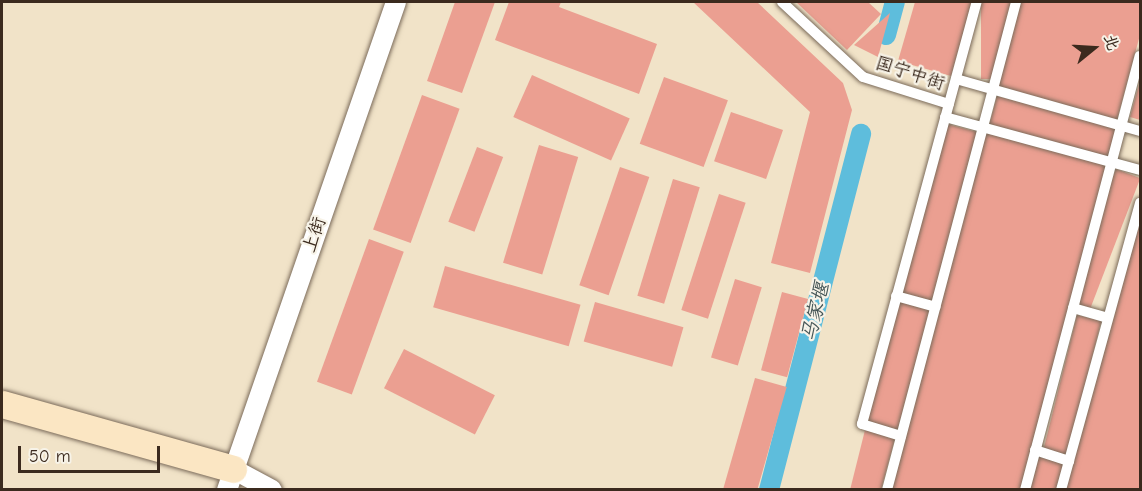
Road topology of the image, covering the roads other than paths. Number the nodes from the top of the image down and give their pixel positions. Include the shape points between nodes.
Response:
1 (396, 2) edge
2 (782, 2) edge
3 (977, 2) edge
4 (1016, 2) edge
5 (1140, 56) edge
6 (956, 79) junction
7 (993, 90) junction
8 (949, 104) junction
9 (945, 117) junction
10 (1122, 126) junction
11 (983, 128) junction
12 (1140, 131) edge
13 (1112, 162) junction
14 (1140, 170) edge
15 (1140, 202) edge
16 (896, 296) junction
17 (936, 307) junction
18 (1073, 308) junction
19 (1108, 318) junction
20 (2, 404) edge
21 (901, 436) junction
22 (1035, 450) junction
23 (1069, 460) junction
24 (230, 479) edge
25 (272, 489) edge
26 (887, 489) edge
27 (1025, 489) edge
28 (1061, 489) edge

1 - 24 street, 上街
2 - 8 lane, 国宁中街 via 863,77
3 - 6 lane
4 - 7 lane
5 - 10 lane
6 - 7 lane
6 - 8 lane
7 - 10 lane
7 - 11 lane
8 - 9 lane
9 - 11 lane
9 - 16 lane
10 - 12 lane
10 - 13 lane
11 - 13 lane
11 - 17 lane
13 - 14 lane
13 - 18 lane
15 - 19 lane
16 - 17 lane
16 - 21 lane via 862,424
17 - 21 lane
18 - 19 lane
18 - 22 lane
19 - 23 lane
20 - 24 street
21 - 26 lane
22 - 23 lane
22 - 27 lane
23 - 28 lane
24 - 25 street

